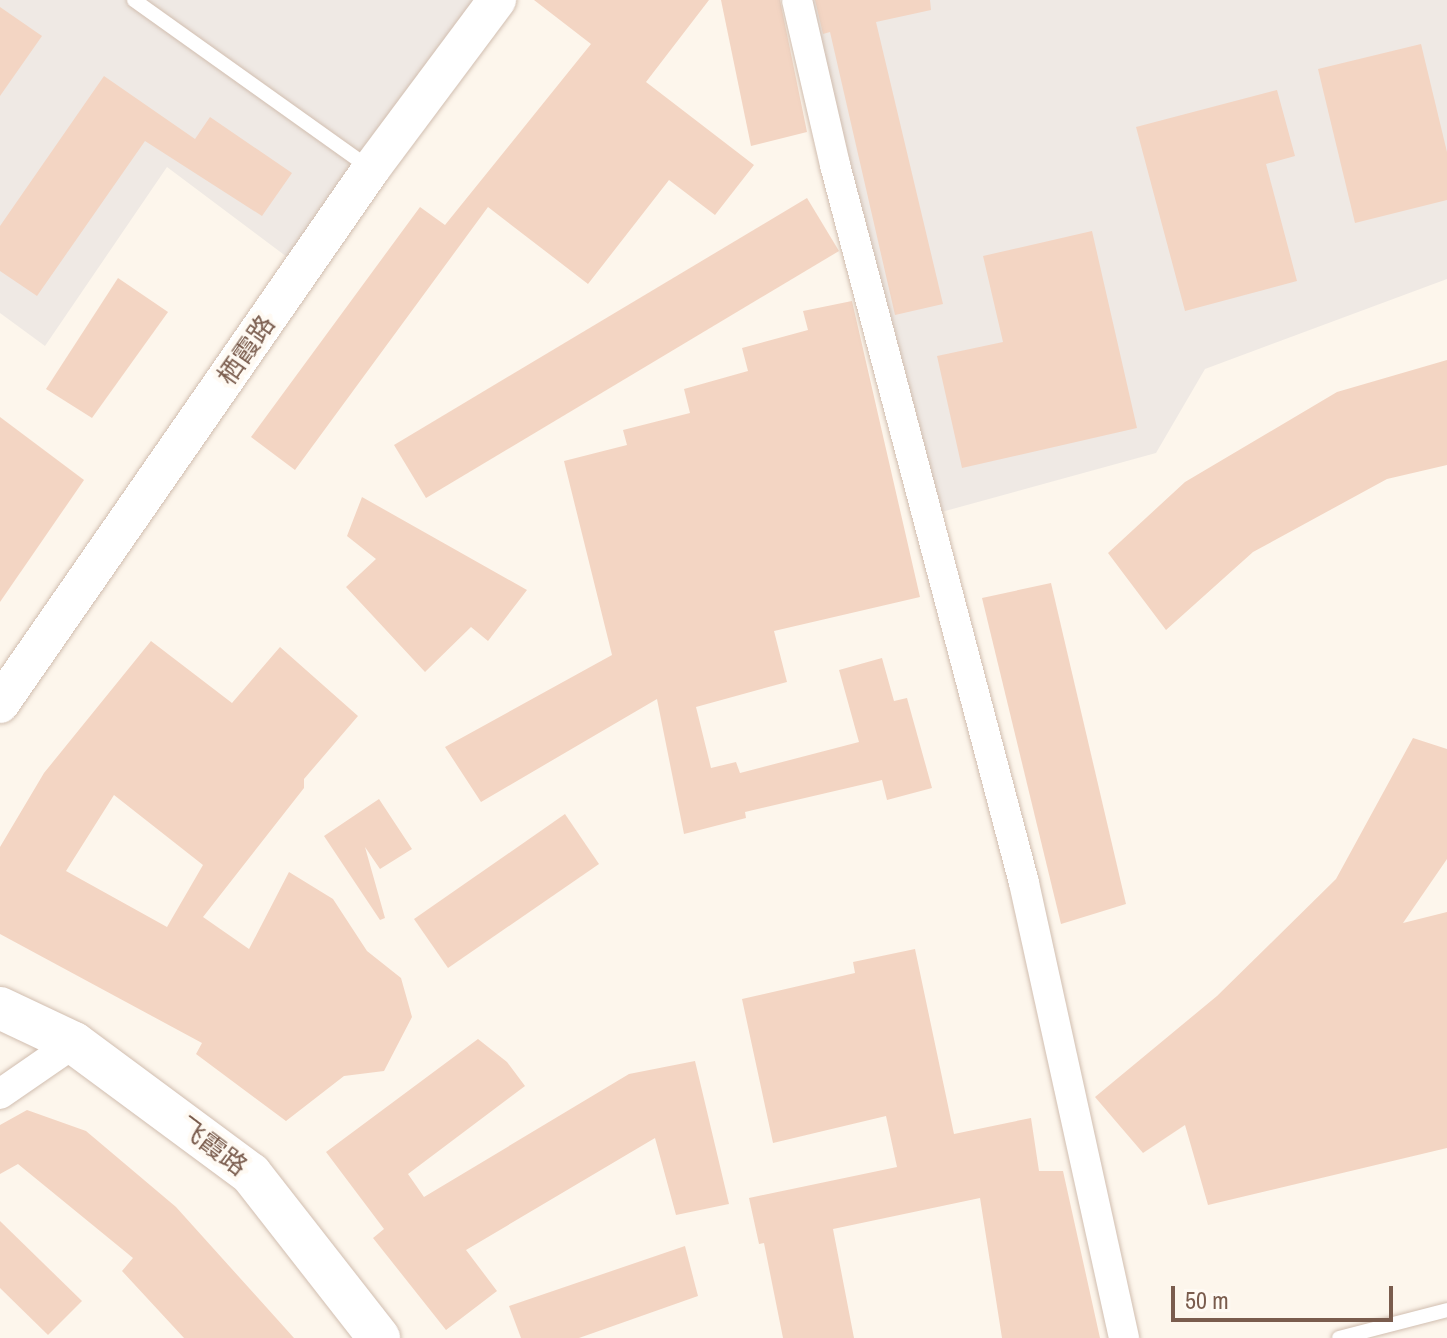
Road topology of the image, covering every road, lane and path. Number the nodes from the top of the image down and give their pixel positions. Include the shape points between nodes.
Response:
1 (134, 0) edge
2 (497, 0) edge
3 (797, 0) edge
4 (371, 169) junction
5 (0, 704) edge
6 (0, 1008) edge
7 (74, 1043) junction
8 (0, 1094) edge
9 (1447, 1310) edge
10 (379, 1338) edge
11 (1124, 1338) edge
12 (1339, 1338) edge

1 - 4 lane
2 - 4 street, 栖霞路
3 - 11 street via 835,165 1024,883
4 - 5 street, 栖霞路
6 - 7 main road, 飞霞路
7 - 8 street
7 - 10 main road, 飞霞路 via 251,1174
9 - 12 lane

